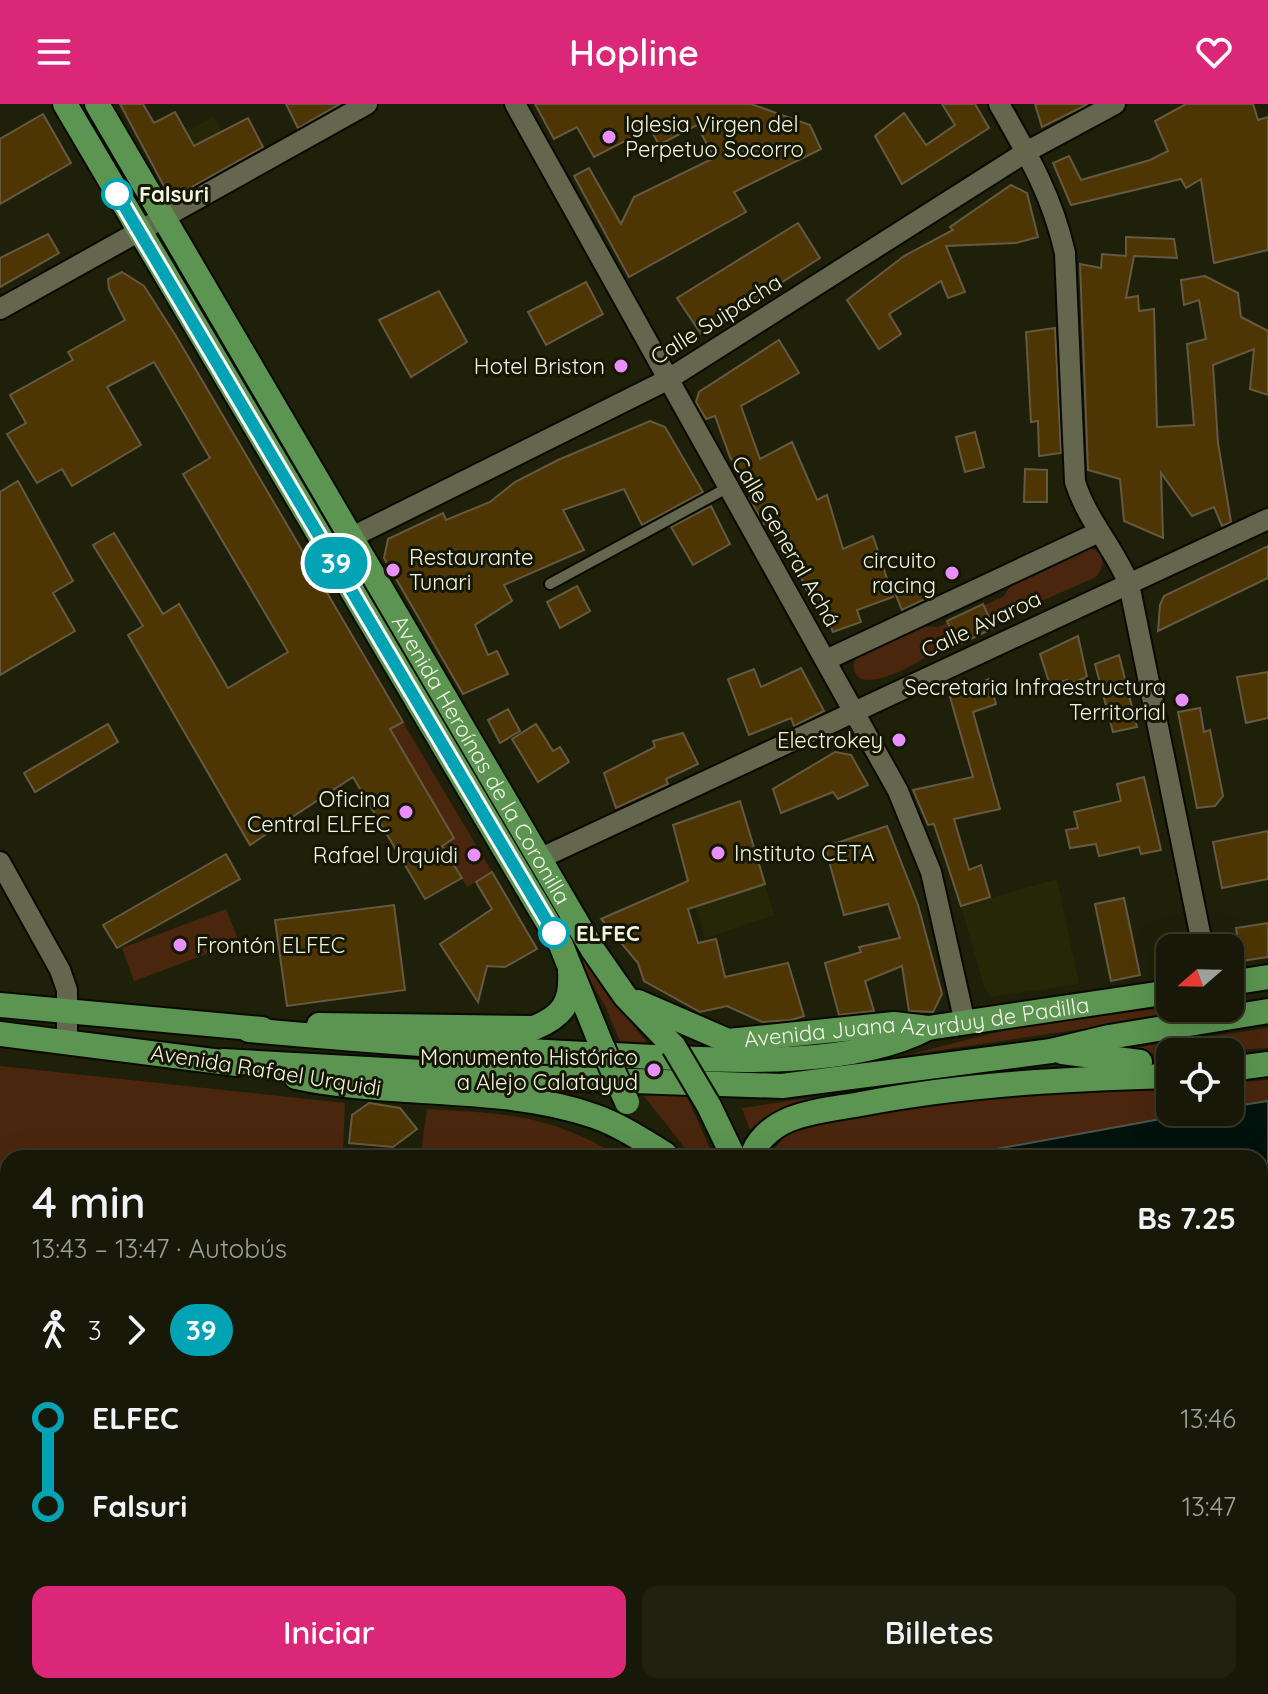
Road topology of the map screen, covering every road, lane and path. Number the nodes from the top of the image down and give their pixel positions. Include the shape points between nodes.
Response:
1 (65, 104) edge
2 (97, 104) edge
3 (367, 104) edge
4 (515, 104) edge
5 (999, 104) edge
6 (1115, 104) edge
7 (1026, 152) junction
8 (161, 217) junction
9 (137, 231) junction
10 (0, 309) edge
11 (667, 380) junction
12 (727, 488) junction
13 (1268, 519) edge
14 (1099, 532) junction
15 (351, 535) junction
16 (328, 549) junction
17 (550, 584) dead end
18 (1129, 584) junction
19 (826, 660) junction
20 (854, 710) junction
21 (541, 858) junction
22 (0, 862) edge
23 (1200, 934) edge
24 (569, 961) junction
25 (1268, 977) edge
26 (1244, 981) edge
27 (1156, 994) edge
28 (625, 996) junction
29 (0, 1005) edge
30 (1268, 1011) edge
31 (68, 1012) junction
32 (1244, 1012) edge
33 (1177, 1022) edge
34 (965, 1023) junction
35 (928, 1028) junction
36 (249, 1030) junction
37 (0, 1034) edge
38 (67, 1042) junction
39 (1051, 1051) junction
40 (223, 1061) junction
41 (1244, 1061) edge
42 (1268, 1062) edge
43 (1156, 1063) edge
44 (1244, 1066) edge
45 (1156, 1076) edge
46 (656, 1150) edge
47 (662, 1150) edge
48 (730, 1150) edge
49 (754, 1150) edge

1 - 9 main road, Avenida Heroínas de la Coronilla
2 - 8 main road, Avenida Heroínas de la Coronilla
3 - 8 street
4 - 11 street, Calle General Achá
5 - 7 street
6 - 7 street, Calle Suipacha
7 - 11 street, Calle Suipacha
7 - 14 street via 1048,190 1065,253 1075,482
8 - 9 street
8 - 15 main road, Avenida Heroínas de la Coronilla
9 - 10 street
9 - 16 main road, Avenida Heroínas de la Coronilla
11 - 12 street, Calle General Achá
11 - 15 street, Calle Suipacha
12 - 17 lane
12 - 19 street, Calle General Achá
13 - 18 street, Calle Avaroa
14 - 18 street
14 - 19 street, Calle Avaroa
15 - 16 street, Calle Suipacha
15 - 21 main road, Avenida Heroínas de la Coronilla
16 - 24 main road, Avenida Heroínas de la Coronilla
18 - 20 street, Calle Avaroa
18 - 23 street
19 - 20 street, Calle General Achá
20 - 21 street, Calle Avaroa
20 - 34 street, Calle General Achá via 898,791 931,872
21 - 28 main road, Avenida Heroínas de la Coronilla
22 - 31 street via 60,970
24 - 36 main road, Avenida Rafael Urquidi via 568,1002 561,1014 534,1028 354,1023
24 - 47 main road, Avenida Heroínas de la Coronilla, bridge via 627,1102
25 - 26 main road
27 - 34 main road, Avenida Juana Azurduy de Padilla
28 - 35 main road, Avenida Juana Azurduy de Padilla via 728,1041 894,1024
28 - 48 main road, Avenida Heroínas de la Coronilla, bridge via 674,1047
29 - 31 main road, Avenida Rafael Urquidi
30 - 32 main road
31 - 36 main road, Avenida Rafael Urquidi
31 - 38 street
33 - 39 main road
34 - 35 main road, Avenida Juana Azurduy de Padilla
35 - 36 main road via 902,1042 779,1060 518,1051
37 - 38 main road, Avenida Rafael Urquidi
38 - 40 main road, Avenida Rafael Urquidi
39 - 40 main road via 745,1087
39 - 43 main road
40 - 46 main road, Avenida Rafael Urquidi via 333,1085 545,1103 618,1126
41 - 42 main road
42 - 44 main road
45 - 49 main road via 944,1088 796,1117 765,1136

